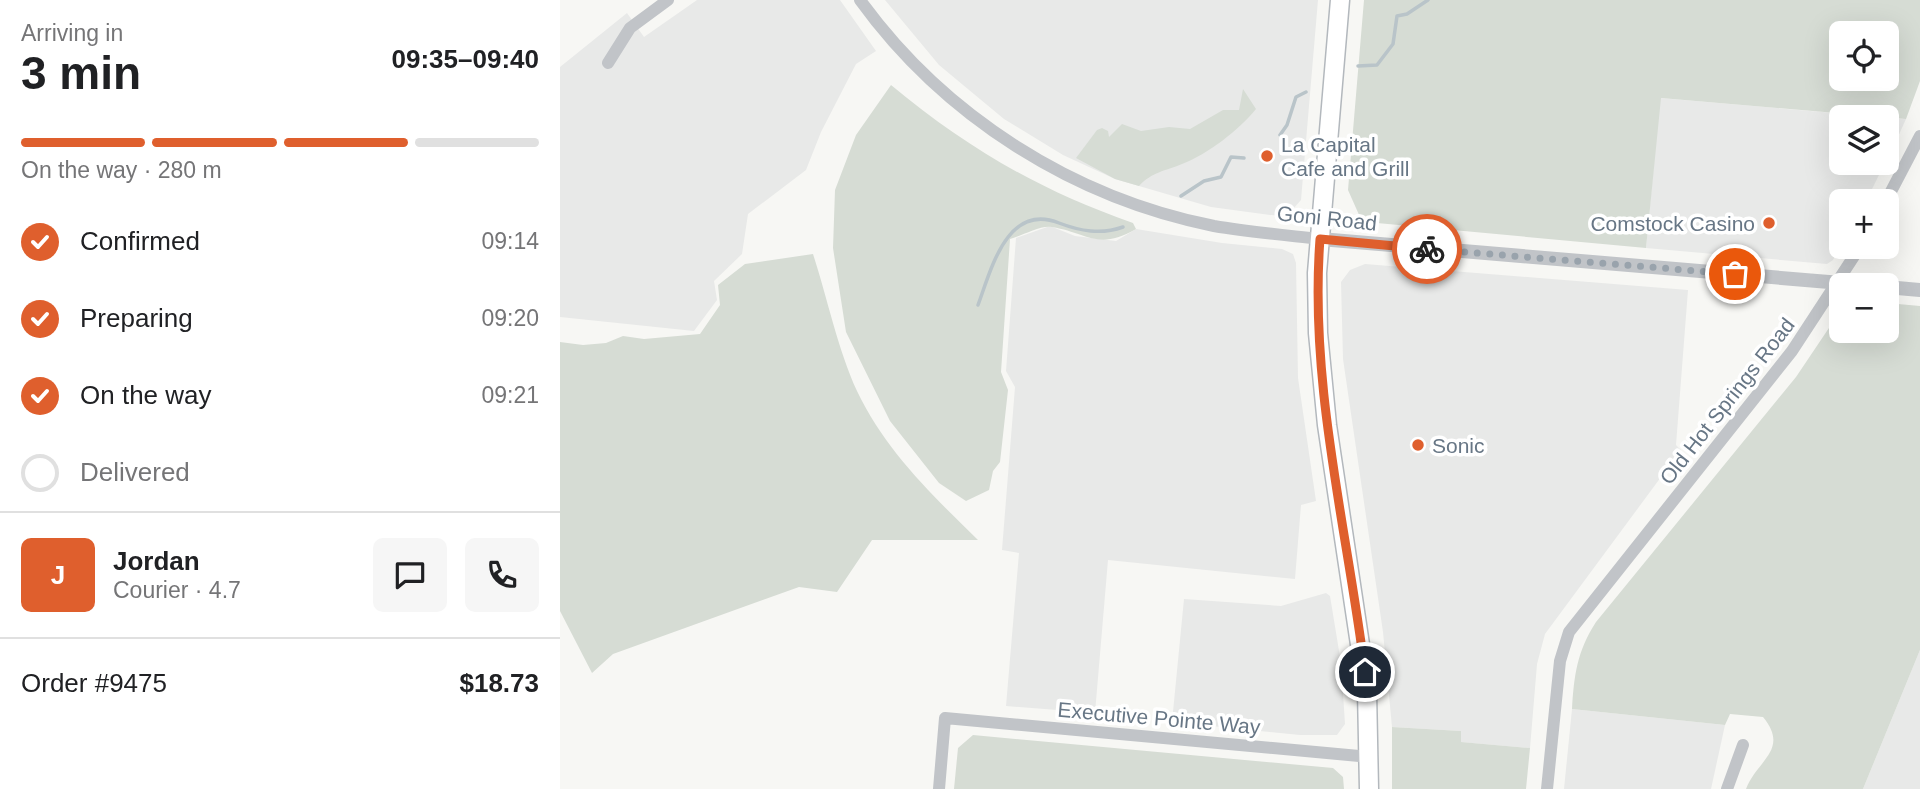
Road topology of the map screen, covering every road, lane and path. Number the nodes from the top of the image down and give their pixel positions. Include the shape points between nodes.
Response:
1 (668, 0) edge
2 (860, 0) edge
3 (1340, 0) edge
4 (608, 63) dead end
5 (1920, 136) edge
6 (1892, 189) edge
7 (1320, 239) junction
8 (1829, 282) edge
9 (1899, 288) edge
10 (1920, 290) edge
11 (1829, 297) edge
12 (1743, 745) dead end
13 (1370, 757) junction
14 (939, 789) edge
15 (1368, 789) edge
16 (1547, 789) edge
17 (1727, 789) edge

1 - 4 street via 630,28
2 - 7 street, Goni Road via 915,66 953,101 1012,145 1068,176 1145,208 1192,220
3 - 7 main road
5 - 6 street
7 - 8 street, Goni Road
7 - 13 main road via 1319,361 1363,653
9 - 10 street
11 - 16 street, Old Hot Springs Road via 1758,396 1579,616 1563,649
12 - 17 street
13 - 14 street, Executive Pointe Way via 945,718
13 - 15 main road

